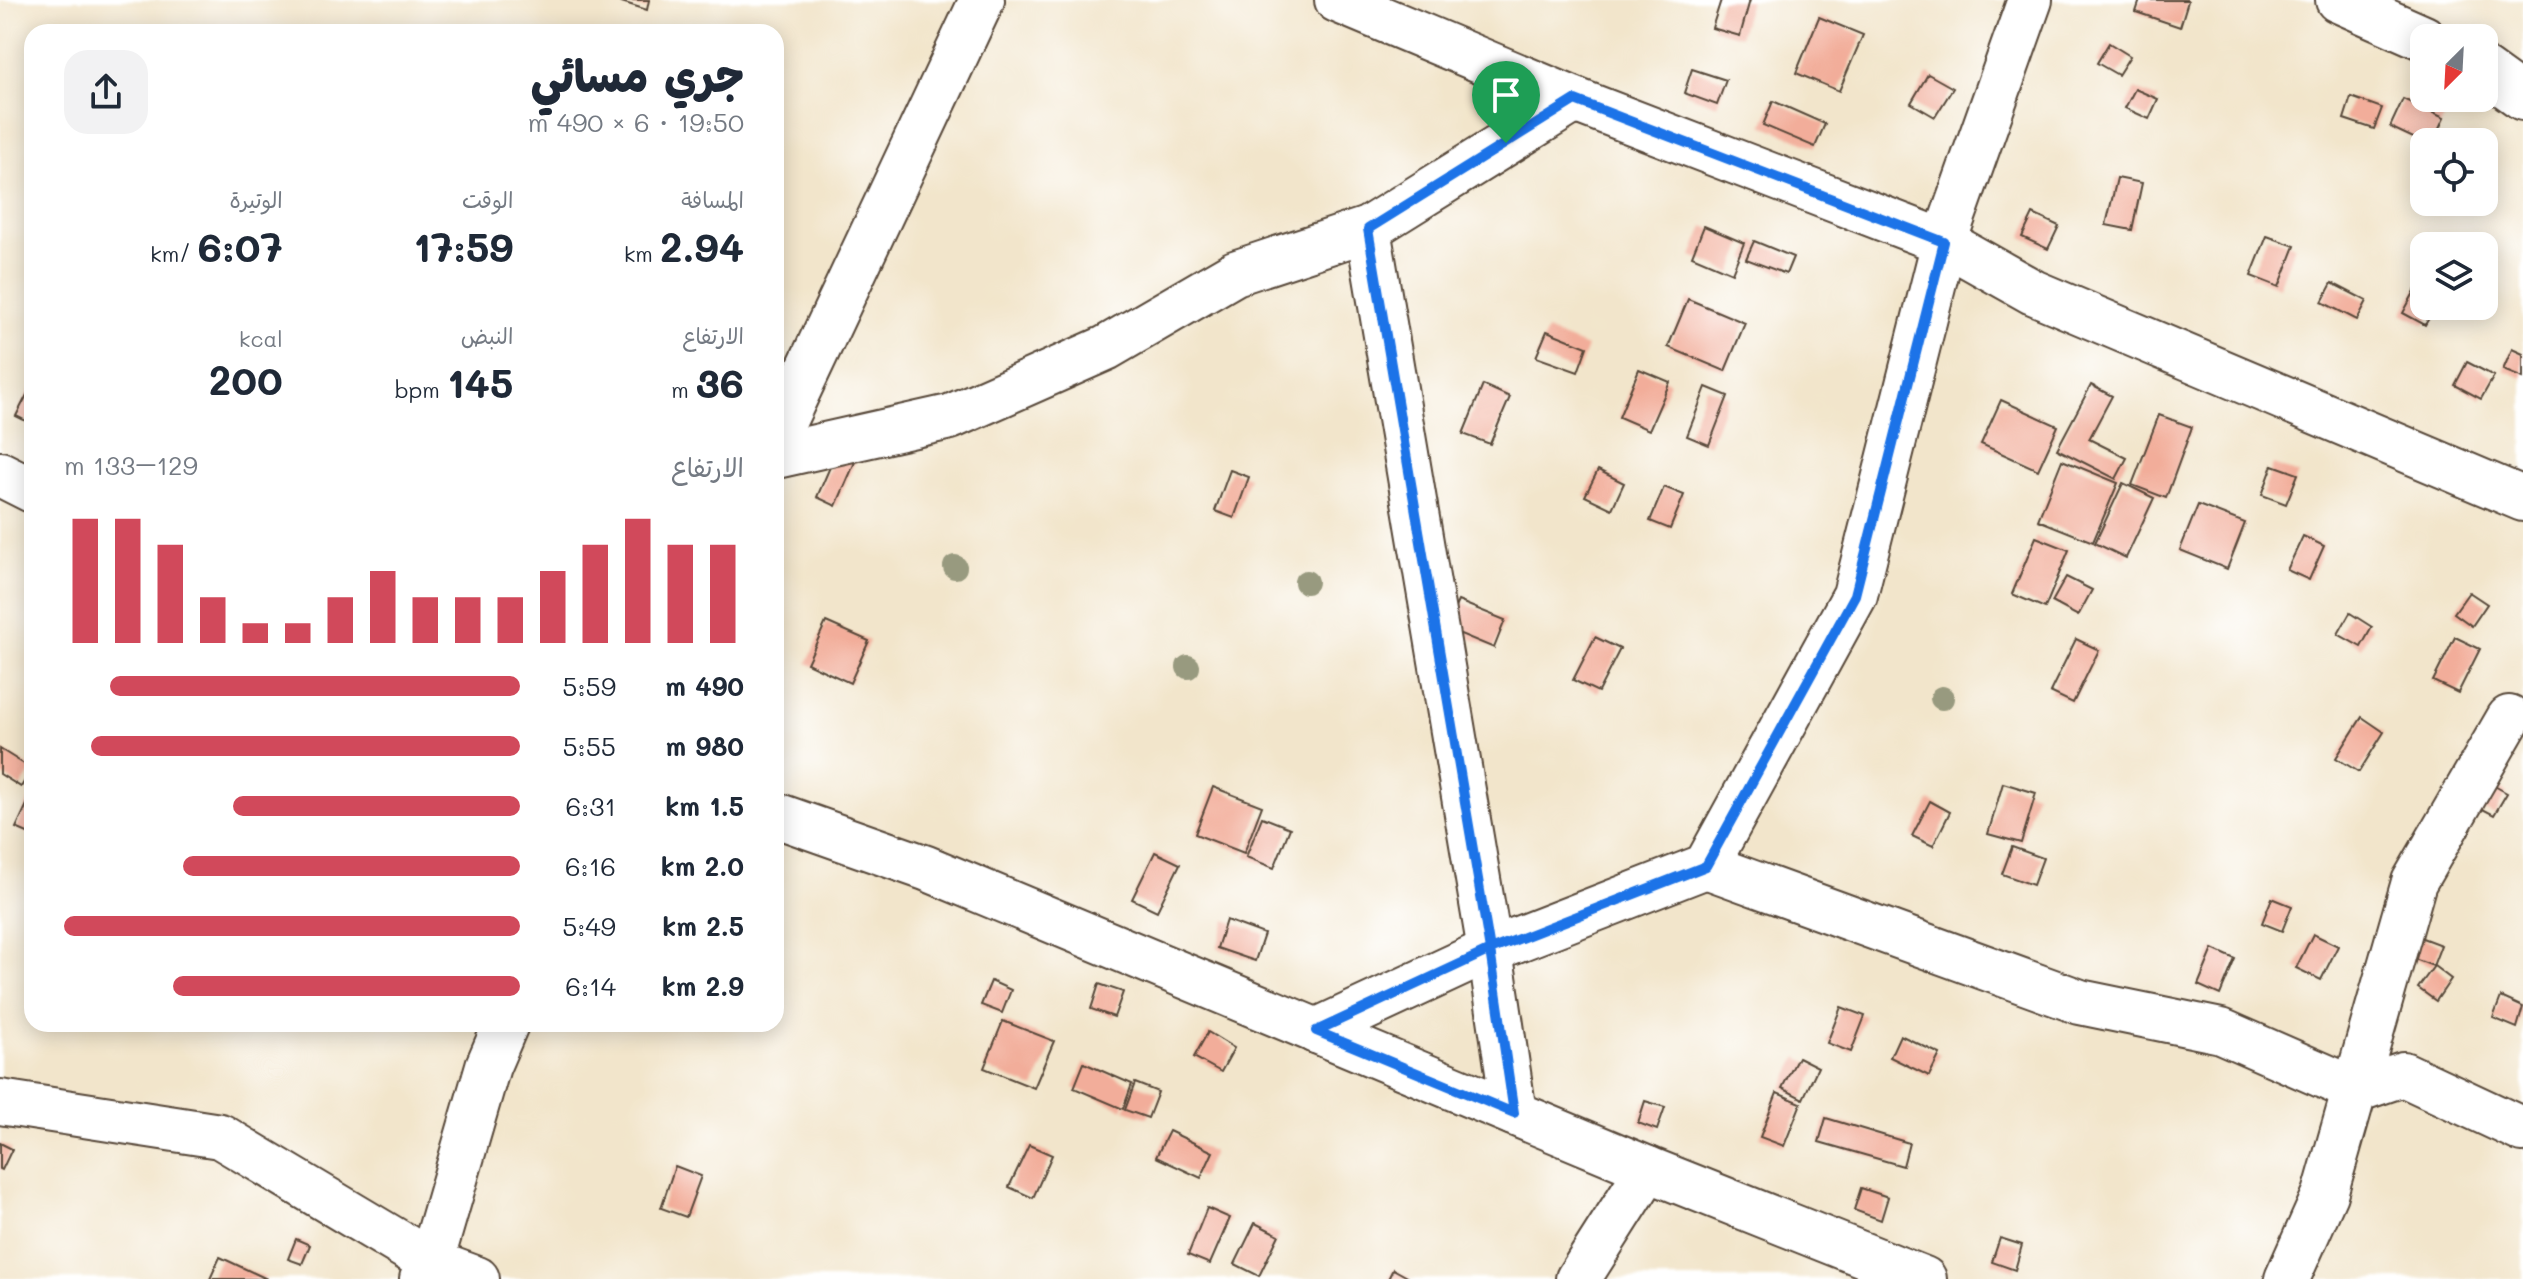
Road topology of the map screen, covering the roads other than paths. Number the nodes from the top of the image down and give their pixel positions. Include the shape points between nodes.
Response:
1 (982, 0) edge
2 (1337, 0) edge
3 (2030, 0) edge
4 (2338, 0) edge
5 (2410, 32) edge
6 (2498, 80) edge
7 (2523, 98) edge
8 (1575, 100) junction
9 (1368, 229) junction
10 (1944, 242) junction
11 (784, 421) edge
12 (784, 454) edge
13 (0, 474) edge
14 (24, 486) edge
15 (2523, 499) edge
16 (2509, 718) dead end
17 (784, 818) edge
18 (1706, 866) junction
19 (1490, 950) junction
20 (1316, 1031) junction
21 (503, 1032) edge
22 (2356, 1090) junction
23 (0, 1102) edge
24 (1514, 1113) junction
25 (2523, 1130) edge
26 (1648, 1169) junction
27 (426, 1271) edge
28 (477, 1279) edge
29 (1578, 1279) edge
30 (1924, 1279) edge
31 (2287, 1279) edge

1 - 11 street
2 - 8 street
3 - 10 street
4 - 5 street
6 - 7 street
8 - 9 street
8 - 10 street
9 - 12 street via 1235,273 1106,348 950,417
9 - 19 street
10 - 15 street via 2033,292
10 - 18 street via 1855,595
13 - 14 street
16 - 22 street via 2414,882
17 - 20 street via 926,868
18 - 19 street
18 - 22 street via 2080,1002 2221,1031
19 - 20 street
19 - 24 street
20 - 24 street
21 - 27 street
22 - 25 street via 2403,1074
22 - 31 street via 2325,1194
23 - 27 street via 220,1136
24 - 26 street
26 - 29 street
26 - 30 street
27 - 28 street

